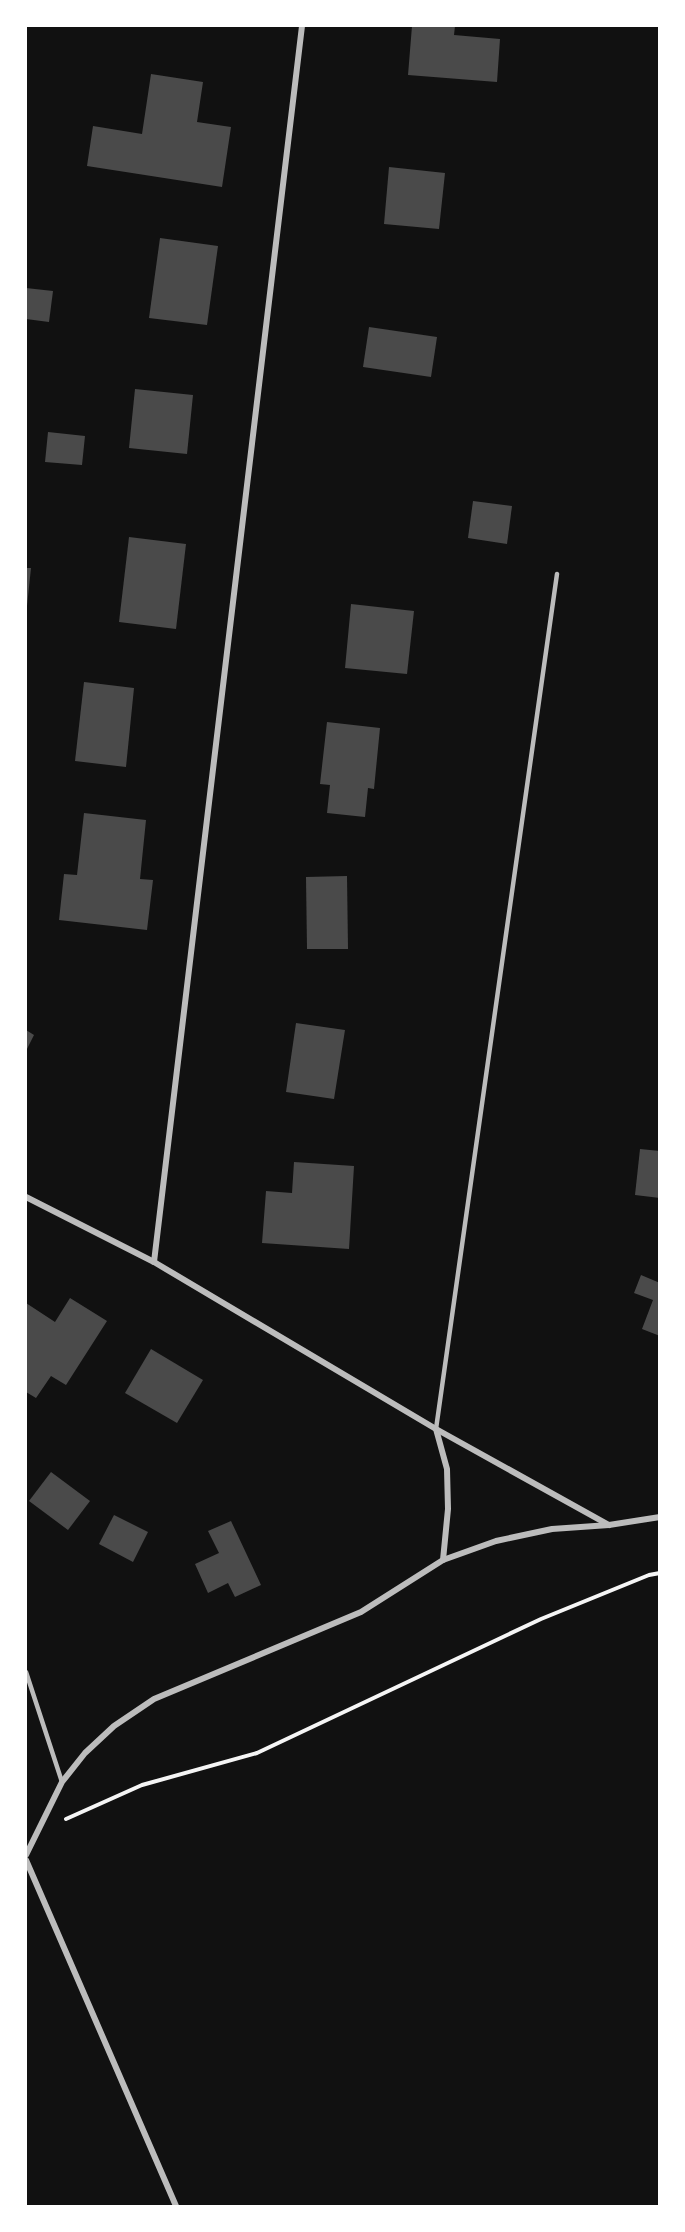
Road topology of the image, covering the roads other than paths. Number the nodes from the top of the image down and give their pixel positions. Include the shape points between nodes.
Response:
1 (302, 26) edge
2 (557, 574) dead end
3 (26, 1197) edge
4 (154, 1262) junction
5 (436, 1429) junction
6 (660, 1517) edge
7 (609, 1525) junction
8 (443, 1560) junction
9 (26, 1672) edge
10 (62, 1782) junction
11 (26, 1855) edge
12 (26, 1860) edge
13 (176, 2206) edge

1 - 4 street
2 - 5 lane
3 - 4 street
4 - 5 street
5 - 7 street
5 - 8 street via 447,1469
6 - 7 street
7 - 8 street via 541,1531 496,1541
8 - 10 street via 361,1612 154,1699 114,1726
9 - 10 lane
10 - 11 street
12 - 13 street

